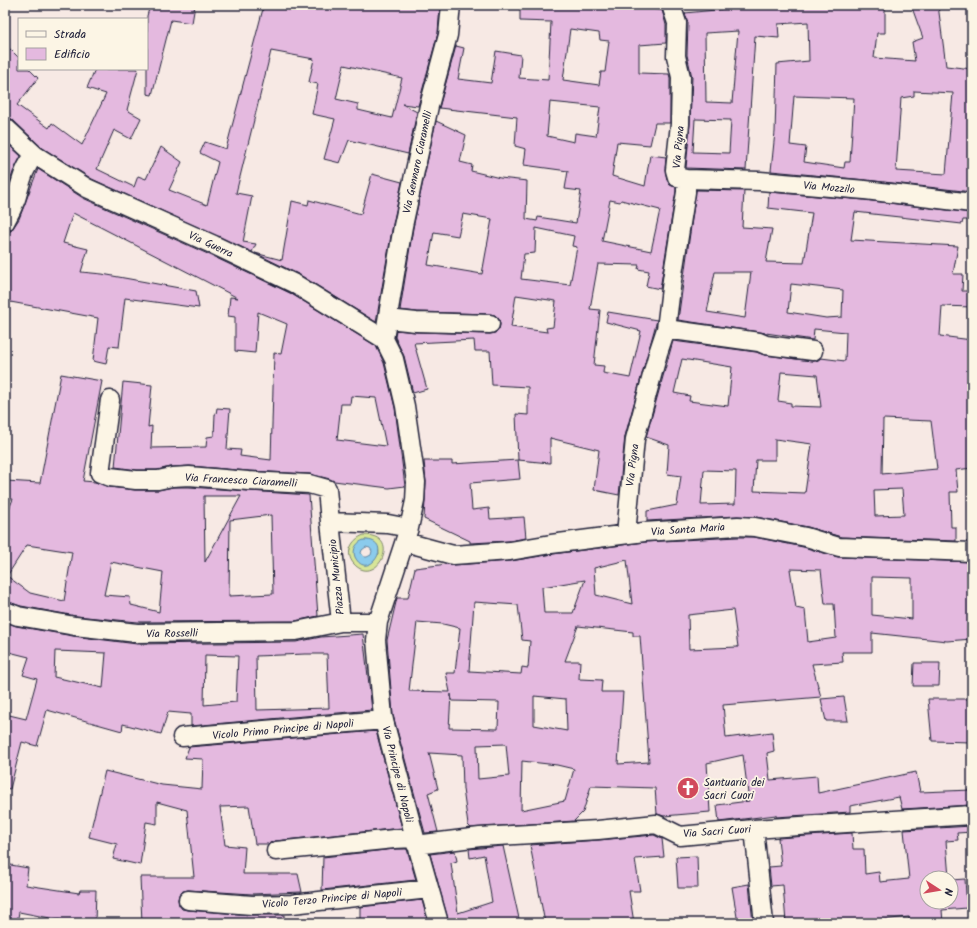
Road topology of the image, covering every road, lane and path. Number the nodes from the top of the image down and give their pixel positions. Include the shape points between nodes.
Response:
1 (451, 5) edge
2 (671, 5) edge
3 (5, 127) edge
4 (35, 155) junction
5 (686, 179) junction
6 (972, 203) edge
7 (5, 222) edge
8 (388, 319) junction
9 (490, 324) dead end
10 (666, 329) junction
11 (384, 339) junction
12 (813, 350) dead end
13 (110, 400) dead end
14 (330, 522) junction
15 (626, 534) junction
16 (407, 535) junction
17 (972, 552) edge
18 (5, 611) edge
19 (341, 622) junction
20 (378, 622) junction
21 (384, 720) junction
22 (182, 737) dead end
23 (972, 814) edge
24 (754, 828) junction
25 (415, 842) junction
26 (276, 851) dead end
27 (429, 889) junction
28 (188, 900) dead end
29 (439, 923) edge
30 (764, 923) edge

1 - 8 street, Via Gennaro Ciaramelli via 448,35 429,106 403,226
2 - 5 street, Via Pigna via 677,23 676,56 681,77 680,124 675,170 677,177
3 - 4 street, Via Guerra
4 - 7 street via 28,163 16,200
4 - 11 street, Via Guerra via 87,188 295,284
5 - 6 street, Via Mozzilo via 767,181
5 - 10 street, Via Pigna
8 - 9 street
8 - 11 street, Via Gennaro Ciaramelli
10 - 12 street
10 - 15 street, Via Pigna via 635,439
11 - 16 street via 394,359 405,406 416,482 415,501
13 - 14 street, Via Francesco Ciaramelli via 100,473 110,477 136,480 189,476 309,484 327,490
14 - 16 street, Piazza Municipio via 388,524
14 - 19 street, Piazza Municipio
15 - 16 street, Via Santa Maria via 510,551 453,555
15 - 17 street, Via Santa Maria via 738,526 806,537 844,547
16 - 20 street
18 - 19 street, Via Rosselli via 18,616 75,626 137,633 296,631
19 - 20 street, Piazza Municipio
20 - 21 street, Via Principe di Napoli via 376,640
21 - 22 street, Vicolo Primo Principe di Napoli
21 - 25 street, Via Principe di Napoli
23 - 24 street, Via Sacri Cuori
24 - 25 street, Via Sacri Cuori via 680,836 656,824
24 - 30 street
25 - 26 street, Via Sacri Cuori via 394,839
25 - 27 street, Via Principe di Napoli
27 - 28 street, Vicolo Terzo Principe di Napoli via 292,904 252,905
27 - 29 street, Via Principe di Napoli

